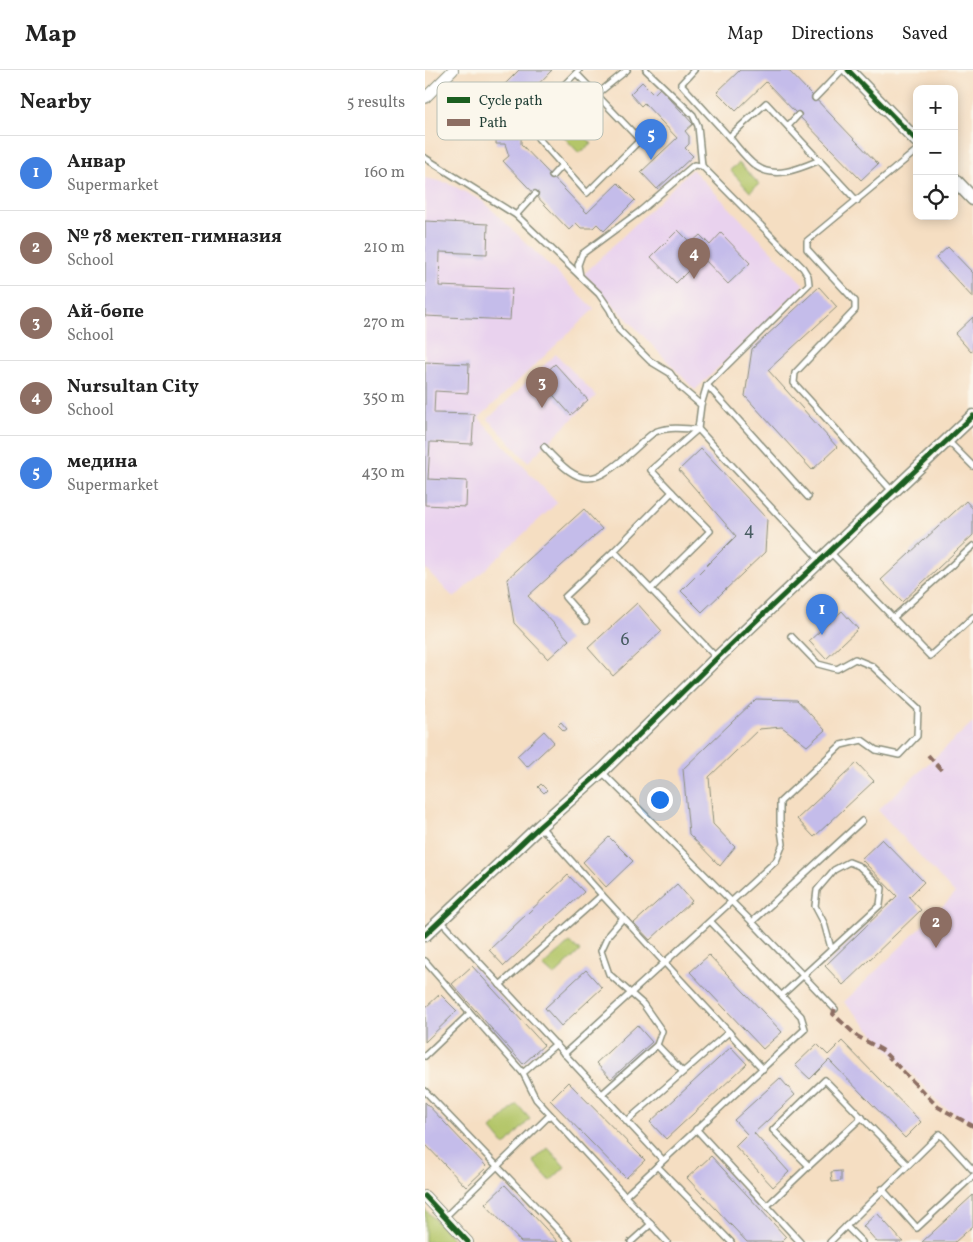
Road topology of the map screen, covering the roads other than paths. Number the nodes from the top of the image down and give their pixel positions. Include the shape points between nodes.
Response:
1 (453, 70) edge
2 (627, 70) edge
3 (646, 70) edge
4 (694, 70) edge
5 (842, 70) edge
6 (849, 70) edge
7 (577, 72) edge
8 (441, 82) edge
9 (567, 82) edge
10 (585, 82) edge
11 (437, 86) edge
12 (603, 89) edge
13 (425, 98) edge
14 (815, 98) dead end
15 (603, 102) edge
16 (798, 116) dead end
17 (788, 126) junction
18 (729, 137) junction
19 (913, 137) edge
20 (540, 140) edge
21 (913, 153) edge
22 (425, 158) edge
23 (820, 160) junction
24 (562, 165) junction
25 (702, 166) junction
26 (552, 176) dead end
27 (958, 183) edge
28 (535, 194) dead end
29 (973, 199) edge
30 (857, 201) junction
31 (516, 215) junction
32 (580, 276) junction
33 (707, 385) junction
34 (701, 405) junction
35 (973, 416) edge
36 (697, 429) junction
37 (947, 440) junction
38 (544, 446) dead end
39 (973, 466) edge
40 (672, 492) junction
41 (893, 492) junction
42 (808, 497) dead end
43 (973, 546) edge
44 (614, 551) junction
45 (825, 556) junction
46 (651, 589) junction
47 (893, 618) junction
48 (973, 618) edge
49 (586, 621) dead end
50 (791, 636) dead end
51 (717, 658) junction
52 (602, 771) junction
53 (862, 821) dead end
54 (540, 826) junction
55 (602, 895) junction
56 (730, 902) junction
57 (623, 918) junction
58 (440, 920) junction
59 (711, 922) junction
60 (752, 922) junction
61 (425, 935) edge
62 (831, 948) junction
63 (425, 961) edge
64 (666, 964) junction
65 (804, 975) junction
66 (500, 985) junction
67 (632, 994) junction
68 (782, 996) junction
69 (835, 1009) dead end
70 (469, 1014) junction
71 (729, 1032) junction
72 (555, 1044) junction
73 (657, 1045) junction
74 (565, 1054) junction
75 (425, 1056) edge
76 (763, 1069) junction
77 (683, 1072) junction
78 (523, 1073) junction
79 (425, 1091) edge
80 (602, 1094) junction
81 (550, 1115) junction
82 (862, 1117) junction
83 (627, 1121) junction
84 (696, 1129) junction
85 (663, 1160) junction
86 (907, 1164) junction
87 (498, 1166) junction
88 (657, 1166) junction
89 (809, 1166) junction
90 (973, 1170) edge
91 (973, 1176) edge
92 (882, 1190) junction
93 (425, 1196) edge
94 (625, 1196) junction
95 (767, 1206) junction
96 (445, 1217) junction
97 (651, 1224) junction
98 (846, 1226) junction
99 (468, 1242) edge
100 (570, 1242) edge
101 (631, 1242) edge
102 (667, 1242) edge
103 (731, 1242) edge
104 (800, 1242) edge
105 (830, 1242) edge
106 (862, 1242) edge

1 - 8 street
2 - 12 lane
3 - 25 lane via 693,115 698,126
4 - 18 lane via 681,84
5 - 14 lane
6 - 19 street
7 - 9 lane
7 - 10 lane
11 - 13 street
15 - 24 lane via 640,140 587,193
16 - 17 lane
17 - 18 lane via 766,103
17 - 23 lane
18 - 23 lane via 757,167 790,172
20 - 24 lane
21 - 30 lane
22 - 31 lane
23 - 30 lane
24 - 26 lane
25 - 32 lane via 694,165 639,212 582,254 578,265
25 - 33 lane via 803,268 809,284
27 - 29 street
28 - 31 lane
30 - 41 lane via 806,246 855,301 855,310 793,378 794,383
31 - 32 lane
32 - 34 lane via 599,294 619,330
33 - 34 lane
33 - 42 lane
34 - 36 lane
35 - 37 street
36 - 38 lane via 670,428 653,433 617,465 592,479 574,475
36 - 40 lane via 651,470
36 - 45 lane
37 - 39 lane
37 - 41 street
40 - 44 lane
40 - 46 lane via 710,531
41 - 45 street
43 - 47 lane
44 - 46 lane
44 - 49 lane via 565,597
45 - 47 lane
45 - 51 street
46 - 51 lane
47 - 48 lane via 930,656
50 - 56 lane via 817,664 837,669 855,659 872,666 918,709 917,736 899,755 876,750 862,740 841,745 780,802 783,844 776,861
51 - 52 street
52 - 54 street
52 - 56 lane
53 - 60 lane
54 - 55 lane
54 - 58 street
55 - 57 lane
55 - 66 lane
56 - 59 lane
56 - 60 lane
57 - 64 lane
57 - 67 lane via 609,934 601,951 609,974
58 - 61 street
58 - 66 lane
59 - 64 lane
59 - 68 lane
60 - 65 lane
62 - 62 lane via 815,906 817,890 833,870 849,862 859,866 882,888 880,904
62 - 65 lane
63 - 70 lane
64 - 67 lane
64 - 71 lane
65 - 68 lane
65 - 69 lane
66 - 72 lane
67 - 73 lane via 662,1031
67 - 74 lane
68 - 76 lane via 801,1016 805,1029
70 - 75 lane
70 - 78 lane
71 - 76 lane
71 - 77 lane
72 - 74 lane
72 - 78 lane
73 - 77 lane
73 - 80 lane
74 - 80 lane
76 - 84 lane
77 - 83 lane
78 - 81 lane via 536,1099
79 - 87 lane
80 - 83 lane
81 - 87 lane
81 - 94 lane
82 - 86 lane
82 - 89 lane
82 - 89 lane via 825,1080 773,1130
83 - 85 lane
84 - 85 lane
84 - 95 lane
85 - 88 lane
86 - 90 lane via 940,1134
86 - 92 lane
87 - 96 lane
87 - 100 lane
88 - 94 lane
88 - 103 lane
89 - 95 lane
91 - 92 lane via 917,1228
92 - 98 lane
93 - 96 street
94 - 97 lane
95 - 104 lane
96 - 99 street
97 - 101 lane
97 - 102 lane
98 - 105 lane
98 - 106 lane

